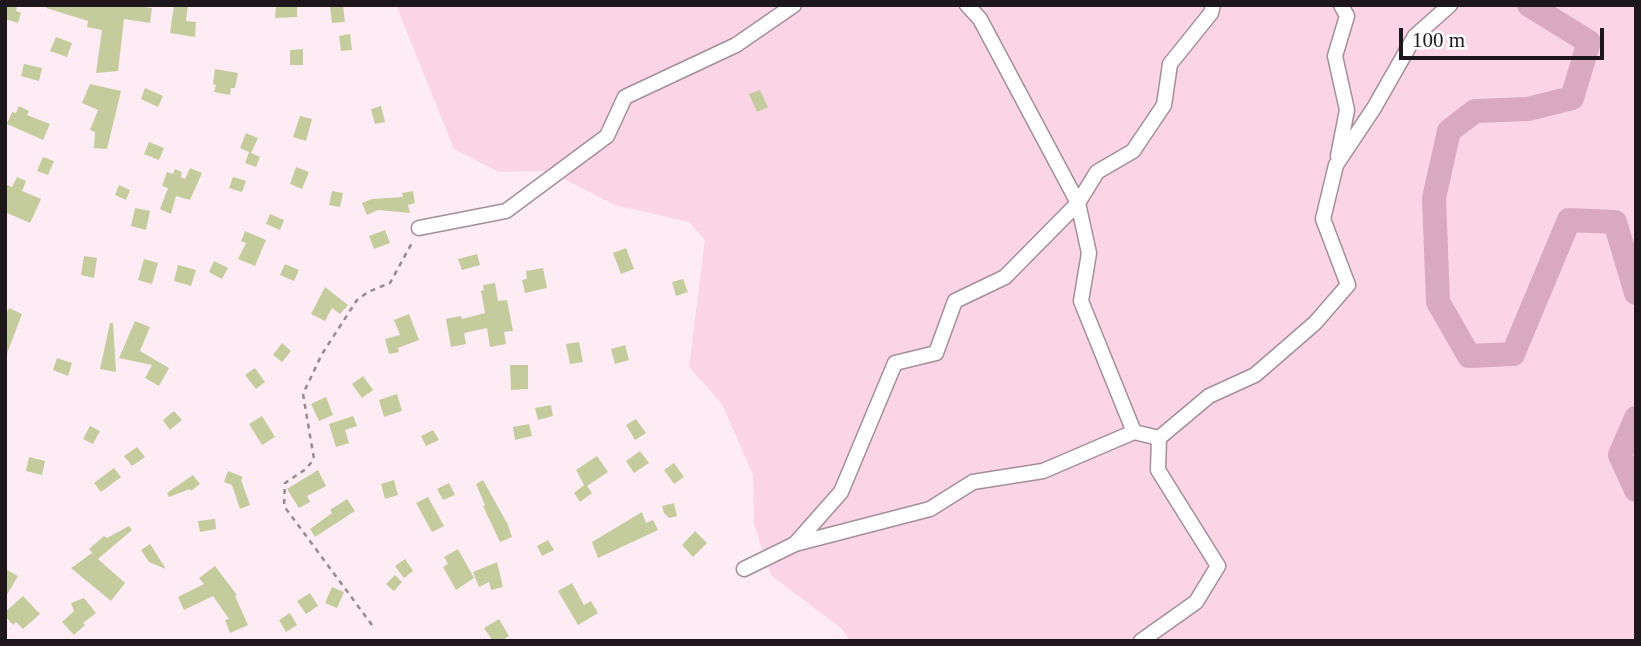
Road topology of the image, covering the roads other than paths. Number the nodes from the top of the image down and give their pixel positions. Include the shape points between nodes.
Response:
1 (794, 5) edge
2 (967, 5) edge
3 (1213, 5) edge
4 (1341, 5) edge
5 (1450, 5) edge
6 (1336, 165) junction
7 (1078, 203) junction
8 (419, 228) road end
9 (1134, 432) junction
10 (1159, 438) junction
11 (795, 544) junction
12 (744, 569) dead end
13 (1141, 641) edge

1 - 8 street via 736,45 625,97 607,136 506,211
2 - 7 street via 980,19
3 - 7 street via 1170,64 1164,105 1133,151 1097,172
4 - 6 street via 1347,16 1335,56 1347,110
5 - 6 street via 1415,36
6 - 10 street via 1323,219 1348,285 1315,323 1255,375 1209,396
7 - 9 street via 1089,253 1081,301
7 - 11 street via 1005,277 955,301 936,353 895,363 841,492
9 - 10 street
9 - 11 street via 1043,471 973,482 930,509
10 - 13 street via 1158,470 1218,566 1196,602
11 - 12 street

